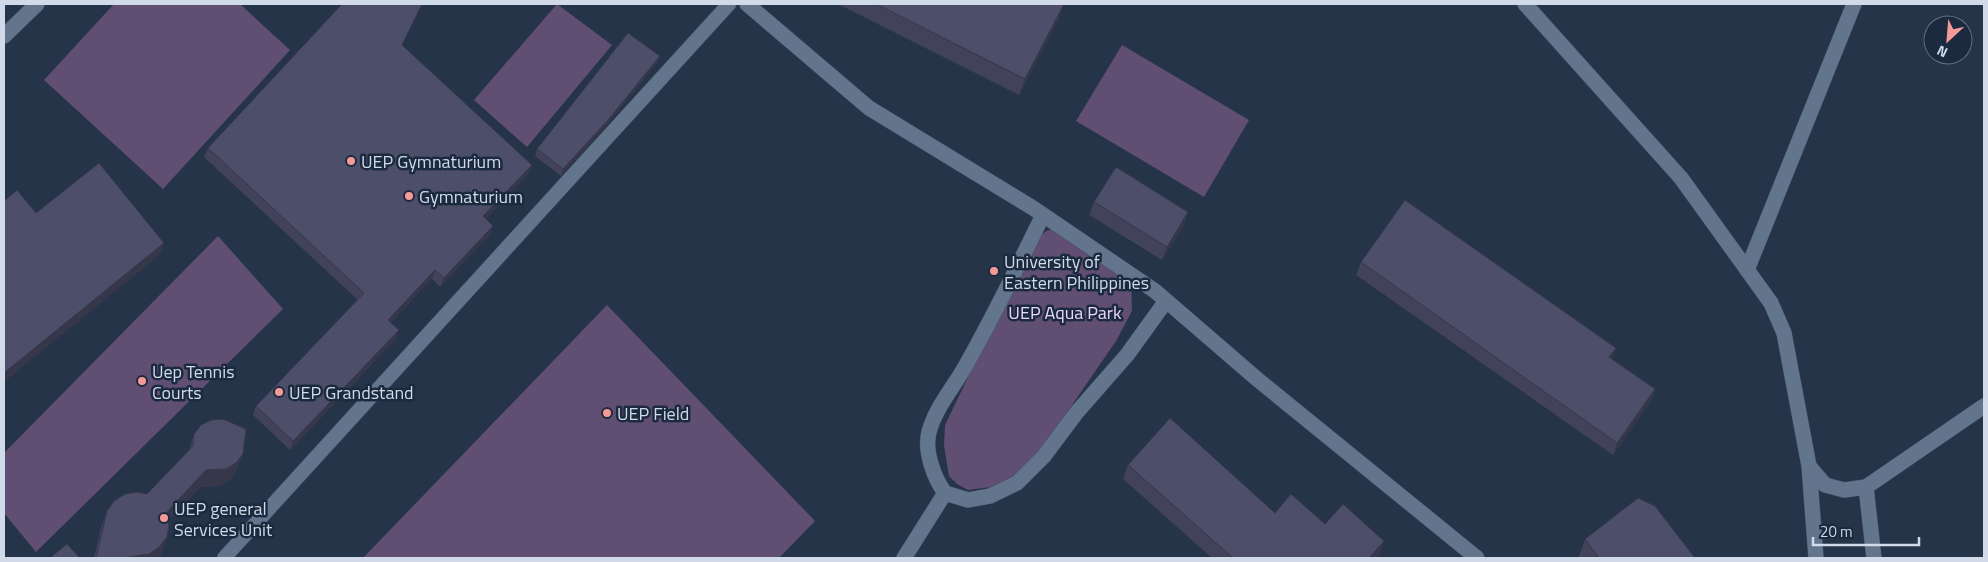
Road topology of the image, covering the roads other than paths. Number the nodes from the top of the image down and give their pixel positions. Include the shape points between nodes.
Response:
1 (37, 4) edge
2 (729, 4) edge
3 (747, 4) edge
4 (1525, 4) edge
5 (1854, 4) edge
6 (4, 36) edge
7 (1043, 215) junction
8 (1747, 270) junction
9 (1166, 301) junction
10 (1984, 406) edge
11 (1808, 466) junction
12 (1866, 486) junction
13 (945, 493) junction
14 (224, 558) edge
15 (904, 558) edge
16 (1477, 558) edge
17 (1816, 558) edge
18 (1874, 558) edge

1 - 6 street
2 - 14 lane
3 - 7 street via 869,108
4 - 8 street via 1681,178
5 - 8 street
7 - 9 street
7 - 13 street via 929,433 930,460
8 - 11 street via 1771,303 1784,334
9 - 13 street via 1127,355 1076,412 1044,456 1017,483 990,496 968,500
9 - 16 street
10 - 12 street
11 - 12 street via 1825,485 1844,490
11 - 17 street
12 - 18 street
13 - 15 street

